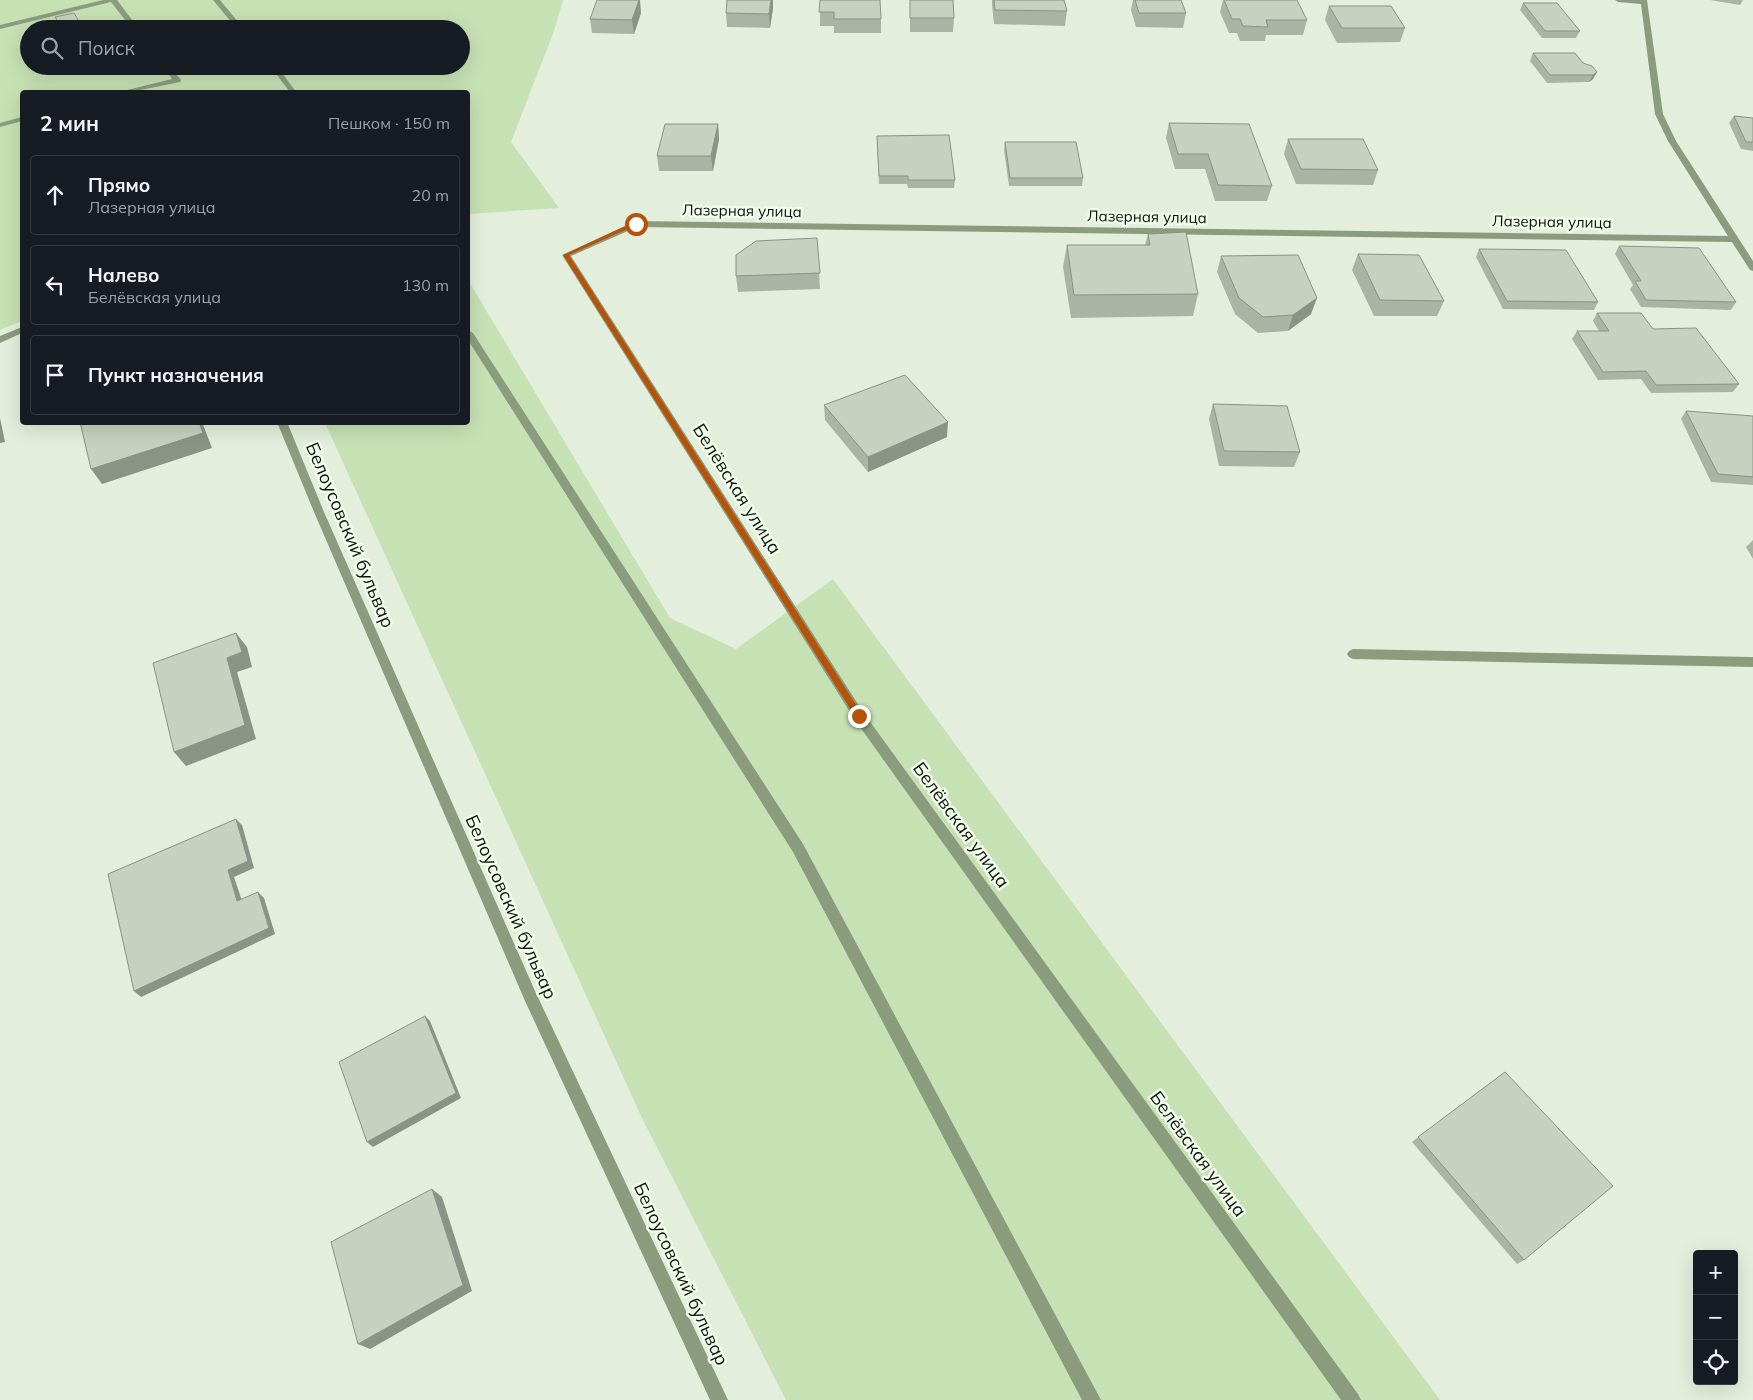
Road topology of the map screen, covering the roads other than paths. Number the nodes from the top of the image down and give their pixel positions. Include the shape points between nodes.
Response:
1 (112, 0) edge
2 (216, 0) edge
3 (1618, 0) edge
4 (1644, 1) edge
5 (29, 20) edge
6 (129, 20) edge
7 (233, 20) edge
8 (20, 22) edge
9 (0, 27) edge
10 (174, 75) edge
11 (279, 75) edge
12 (132, 90) edge
13 (291, 90) edge
14 (20, 120) edge
15 (0, 125) edge
16 (1734, 239) junction
17 (566, 255) joint
18 (1753, 268) edge
19 (20, 331) edge
20 (470, 336) edge
21 (0, 340) edge
22 (283, 425) edge
23 (1353, 654) dead end
24 (1753, 662) edge
25 (719, 1400) edge
26 (1092, 1400) edge
27 (1352, 1400) edge

1 - 5 street
1 - 6 street
2 - 7 street
3 - 4 street
4 - 16 street via 1659,114 1672,141
8 - 9 street
10 - 12 street via 178,80
11 - 13 street
14 - 15 street
16 - 17 street, Лазерная улица via 636,224
16 - 18 street
17 - 27 street, Белёвская улица via 859,716
19 - 21 street
20 - 26 street via 798,848
22 - 25 street, Белоусовский бульвар via 530,996
23 - 24 street

